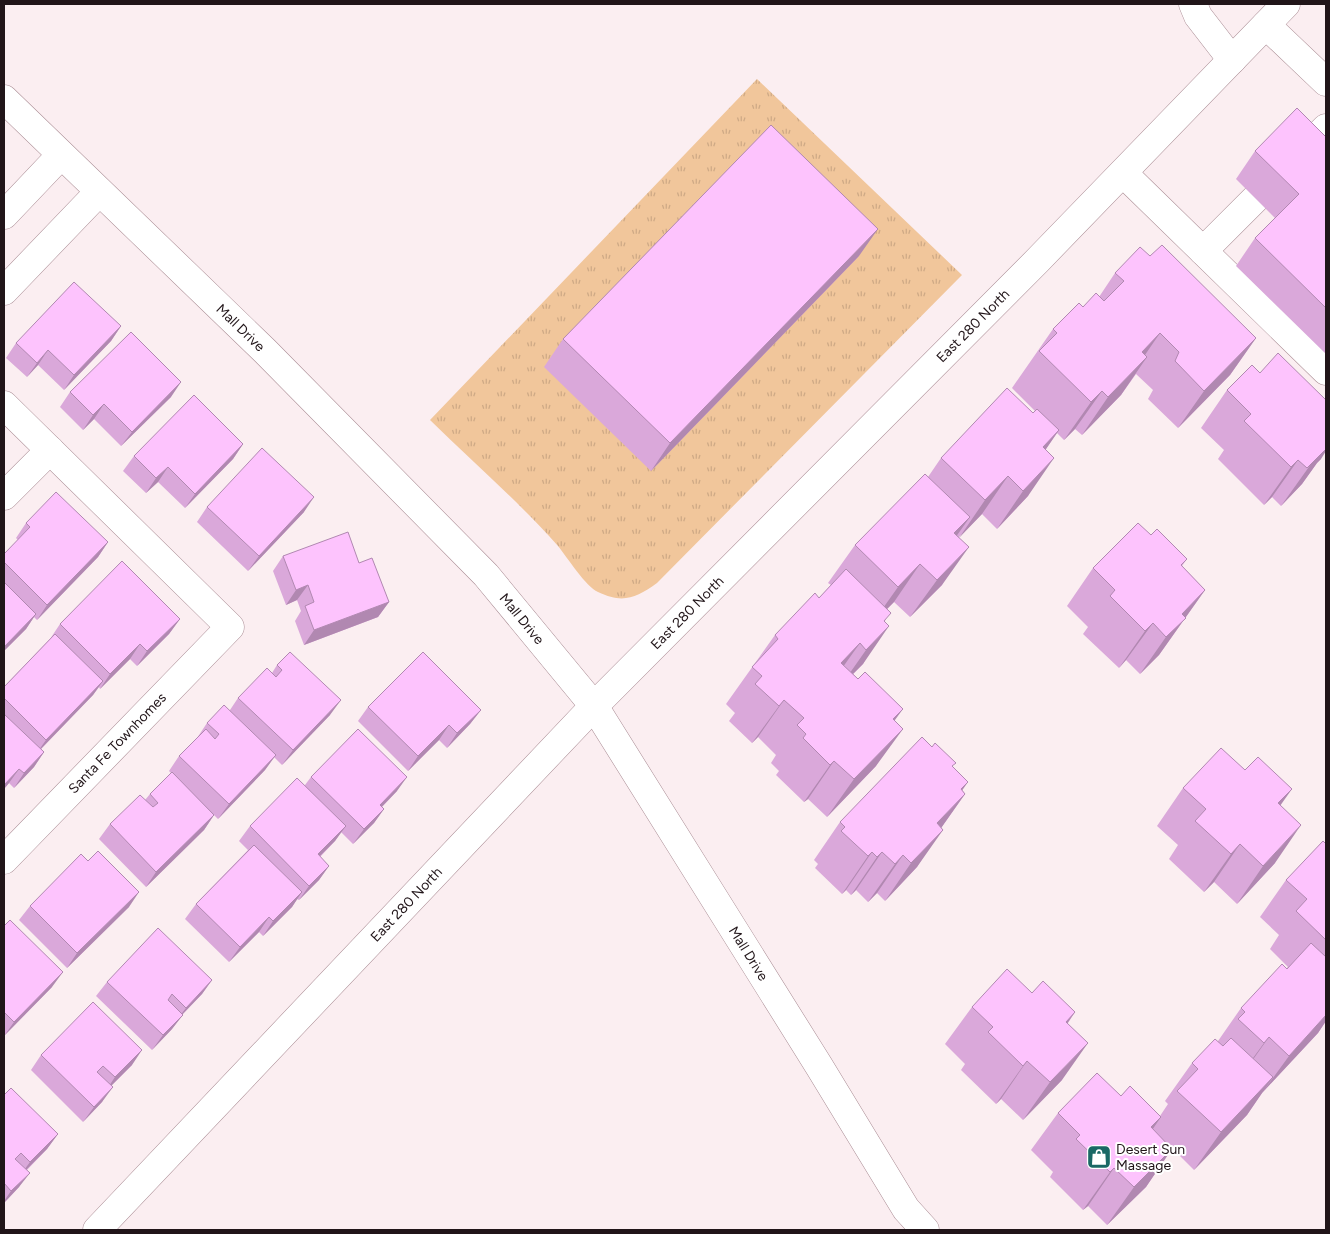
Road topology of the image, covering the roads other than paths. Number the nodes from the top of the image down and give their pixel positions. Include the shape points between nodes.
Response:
1 (1193, 4) edge
2 (1286, 4) edge
3 (1266, 25) junction
4 (1232, 60) junction
5 (1326, 82) edge
6 (4, 99) edge
7 (1326, 128) edge
8 (61, 155) junction
9 (1123, 173) junction
10 (99, 192) junction
11 (4, 215) edge
12 (1203, 251) junction
13 (4, 291) edge
14 (1326, 371) edge
15 (4, 405) edge
16 (50, 450) junction
17 (4, 496) edge
18 (594, 706) junction
19 (4, 860) edge
20 (96, 1230) edge
21 (925, 1230) edge

1 - 4 street via 1198,16
2 - 3 street, East 280 North
3 - 4 street, East 280 North
3 - 5 street
4 - 9 street, East 280 North
6 - 8 street, Mall Drive
7 - 12 street
8 - 10 street, Mall Drive
8 - 11 street
9 - 12 street
9 - 18 street, East 280 North
10 - 13 street
10 - 18 street, Mall Drive via 265,351 486,576
12 - 14 street
15 - 16 street
16 - 17 street
16 - 19 street, Santa Fe Townhomes via 230,627
18 - 20 street, East 280 North
18 - 21 street, Mall Drive via 906,1209

